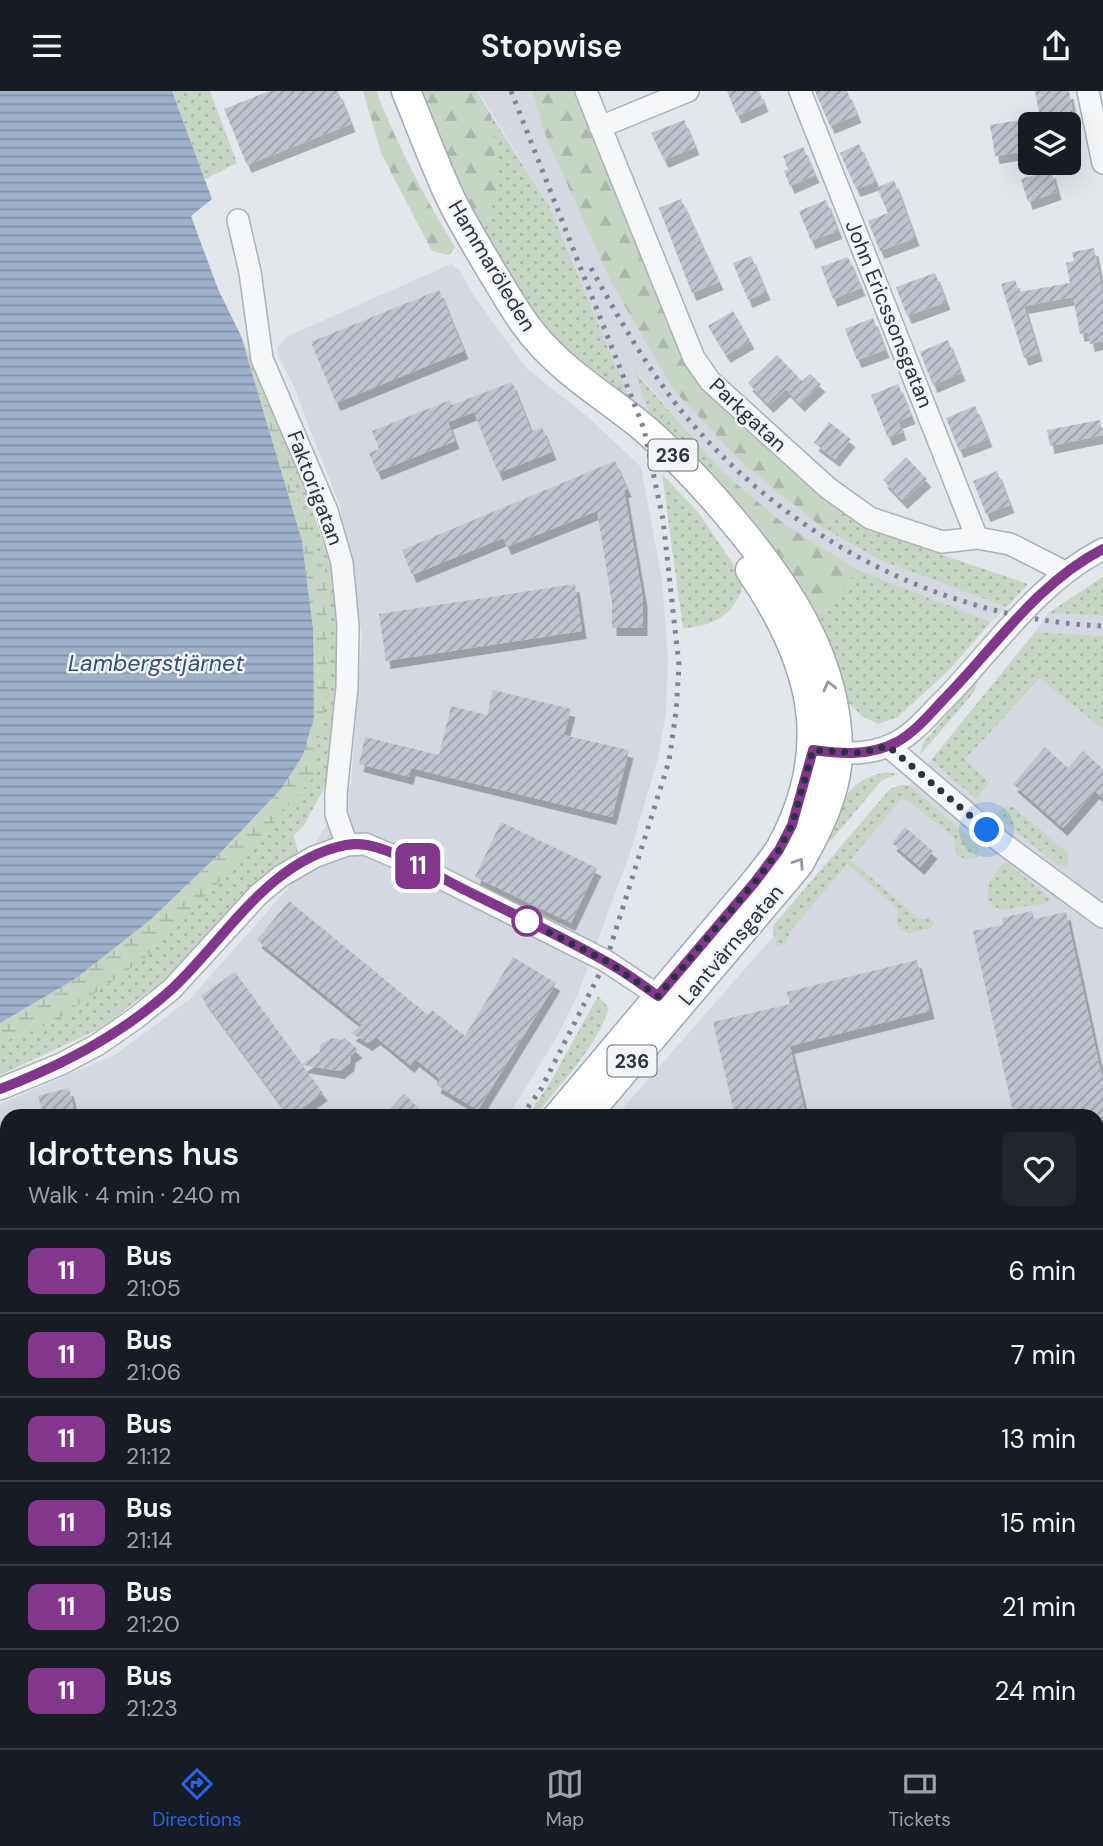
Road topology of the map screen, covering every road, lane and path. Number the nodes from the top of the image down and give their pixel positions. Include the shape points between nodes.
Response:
1 (391, 91) edge
2 (406, 91) edge
3 (586, 91) edge
4 (688, 91) edge
5 (800, 91) edge
6 (1088, 91) edge
7 (600, 127) junction
8 (1103, 163) edge
9 (238, 221) dead end
10 (977, 538) junction
11 (1103, 549) edge
12 (1065, 572) junction
13 (888, 746) junction
14 (826, 752) junction
15 (346, 845) junction
16 (1103, 917) edge
17 (667, 1002) junction
18 (0, 1089) edge
19 (564, 1109) edge
20 (591, 1109) edge

1 - 14 main road, Hammaröleden / 236 via 449,221 520,341 556,379 676,476 756,579 796,652 812,721
14 -> 2 main road, Hammaröleden / 236 via 836,719 825,672 812,636 787,592 751,542 683,464 533,335 460,216
3 - 7 street, Parkgatan
4 - 7 street
5 - 10 street, John Ericssonsgatan
6 - 8 street
7 - 10 street, Parkgatan via 694,358 710,381 828,488 870,518 942,542
9 - 15 street, Faktorigatan via 262,359 327,511 342,563 348,625 336,794
10 - 12 street, Parkgatan via 1010,544
11 - 12 street
12 - 13 street via 920,724
13 - 14 street via 861,753
13 - 16 street via 1001,842
14 - 17 main road, Lantvärnsgatan / 236 via 832,789 818,831 799,864
15 - 17 street via 365,844 417,866 606,961
15 - 18 street via 281,876 172,989 136,1018 97,1045
17 - 19 main road, Lantvärnsgatan / 236
17 - 20 main road, Lantvärnsgatan / 236

